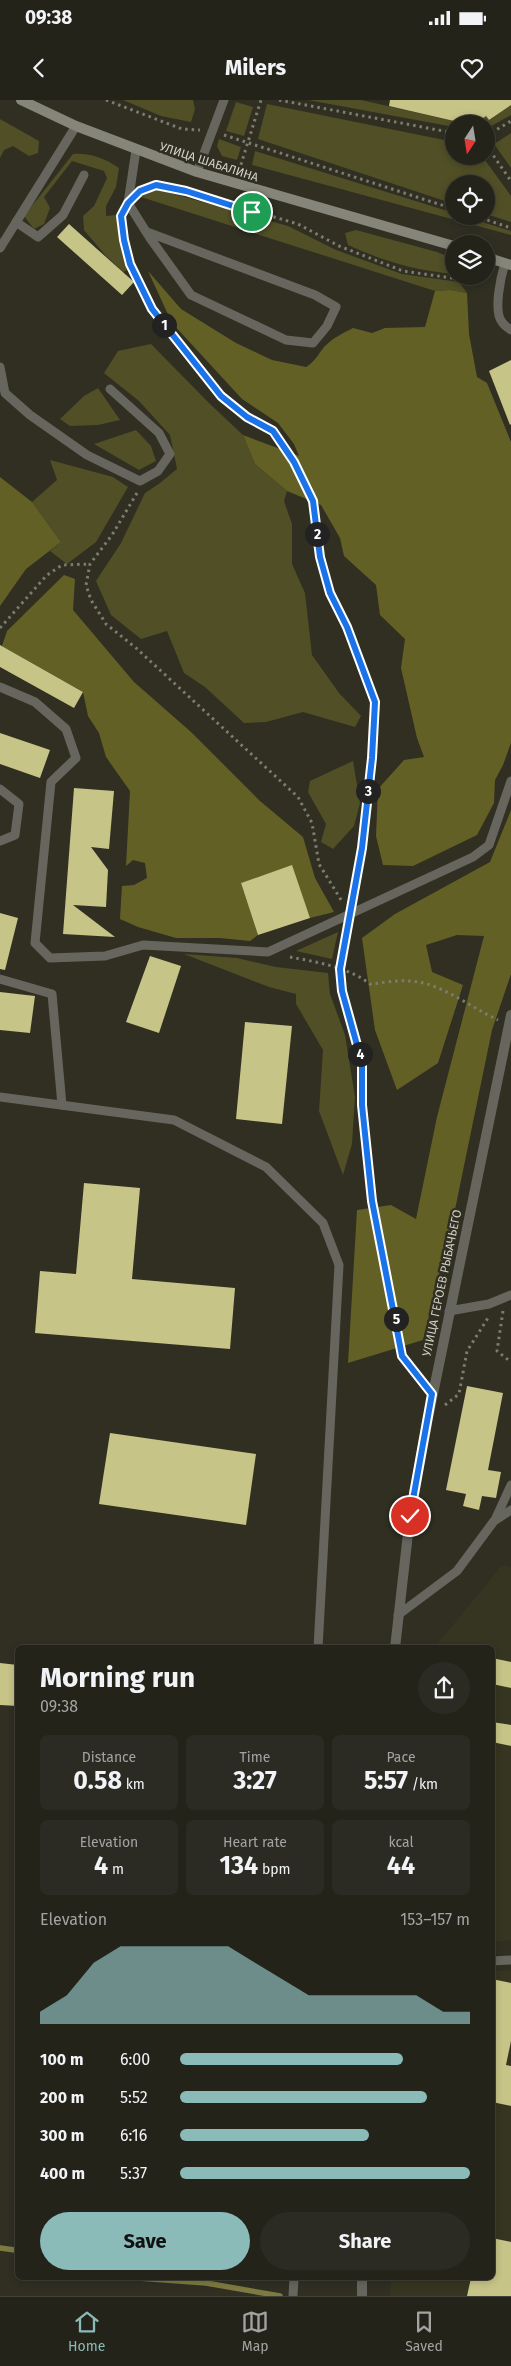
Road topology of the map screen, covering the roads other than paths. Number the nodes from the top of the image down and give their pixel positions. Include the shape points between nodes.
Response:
1 (21, 100) edge
2 (224, 100) edge
3 (76, 126) junction
4 (136, 150) junction
5 (197, 172) junction
6 (84, 175) dead end
7 (16, 222) junction
8 (147, 232) junction
9 (445, 243) edge
10 (0, 248) edge
11 (495, 260) edge
12 (508, 264) edge
13 (511, 330) edge
14 (0, 367) edge
15 (110, 389) dead end
16 (0, 687) edge
17 (511, 782) edge
18 (0, 789) edge
19 (0, 841) edge
20 (0, 979) edge
21 (511, 1015) edge
22 (0, 1097) edge
23 (62, 1105) junction
24 (508, 1297) edge
25 (449, 1311) junction
26 (511, 1485) edge
27 (511, 1510) edge
28 (494, 1521) junction
29 (398, 1615) junction
30 (318, 1645) edge
31 (395, 1645) edge
32 (511, 1960) edge
33 (495, 1961) edge
34 (362, 2280) edge
35 (294, 2282) edge
36 (293, 2296) edge
37 (362, 2296) edge

1 - 3 main road, УЛИЦА ШАБАЛИНА
2 - 5 lane
3 - 4 main road, УЛИЦА ШАБАЛИНА
3 - 7 lane
4 - 5 main road, УЛИЦА ШАБАЛИНА
4 - 8 lane via 128,203
5 - 9 main road, УЛИЦА ШАБАЛИНА
6 - 7 lane via 63,215 38,236
7 - 10 lane
8 - 8 lane via 191,295 286,340 313,343 327,326 336,307 315,295
11 - 12 main road
12 - 13 lane via 500,279 498,308 501,321
14 - 15 lane via 5,393 30,415 87,455 140,480 158,470 170,454 159,434
16 - 17 lane via 35,702 66,729 76,758 51,782 35,942 50,958 105,956 143,945 268,952 473,857 489,845
18 - 19 lane via 19,804 16,834
20 - 23 lane via 52,994
21 - 25 street, УЛИЦА ГЕРОЕВ РЫБАЧЬЕГО
22 - 23 lane
23 - 30 lane via 174,1120 266,1167 324,1223 339,1265
24 - 25 lane
25 - 29 street, УЛИЦА ГЕРОЕВ РЫБАЧЬЕГО via 410,1516
26 - 28 lane
27 - 28 lane
28 - 29 lane via 457,1571
29 - 31 street, УЛИЦА ГЕРОЕВ РЫБАЧЬЕГО
32 - 33 lane
34 - 37 street
35 - 36 lane

